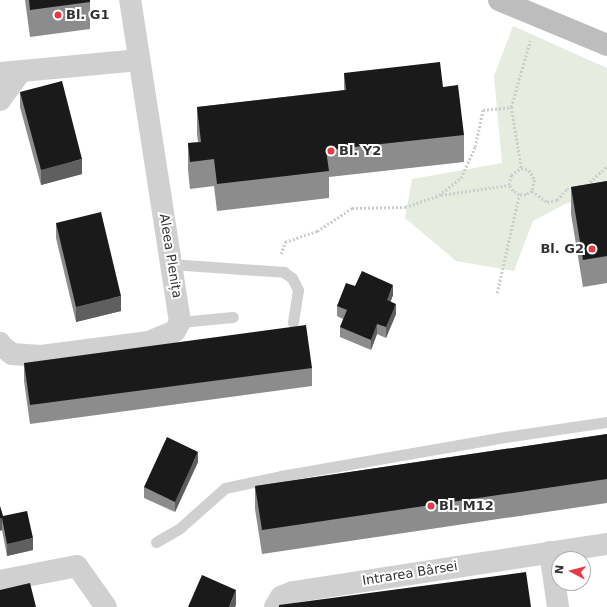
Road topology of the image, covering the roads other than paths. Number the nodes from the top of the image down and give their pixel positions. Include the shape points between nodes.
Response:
1 (130, 0) edge
2 (508, 2) edge
3 (607, 46) edge
4 (139, 60) junction
5 (10, 72) edge
6 (0, 100) edge
7 (171, 264) junction
8 (233, 317) dead end
9 (180, 322) junction
10 (293, 323) dead end
11 (0, 343) edge
12 (607, 422) edge
13 (156, 542) dead end
14 (607, 544) edge
15 (550, 552) junction
16 (0, 580) edge
17 (106, 607) edge
18 (275, 607) edge
19 (558, 607) edge

1 - 4 street, Aleea Plenița
2 - 3 main road
4 - 5 street
4 - 7 street, Aleea Plenița
5 - 6 street
7 - 9 street, Aleea Plenița
7 - 10 lane via 284,272 292,278 298,290
8 - 9 lane
9 - 11 street via 175,331 149,342 41,356 12,354
12 - 13 lane via 505,437 225,488 180,528
14 - 15 street, Intrarea Bârsei
15 - 18 street, Intrarea Bârsei via 293,592 281,597
15 - 19 street
16 - 17 street via 77,566

